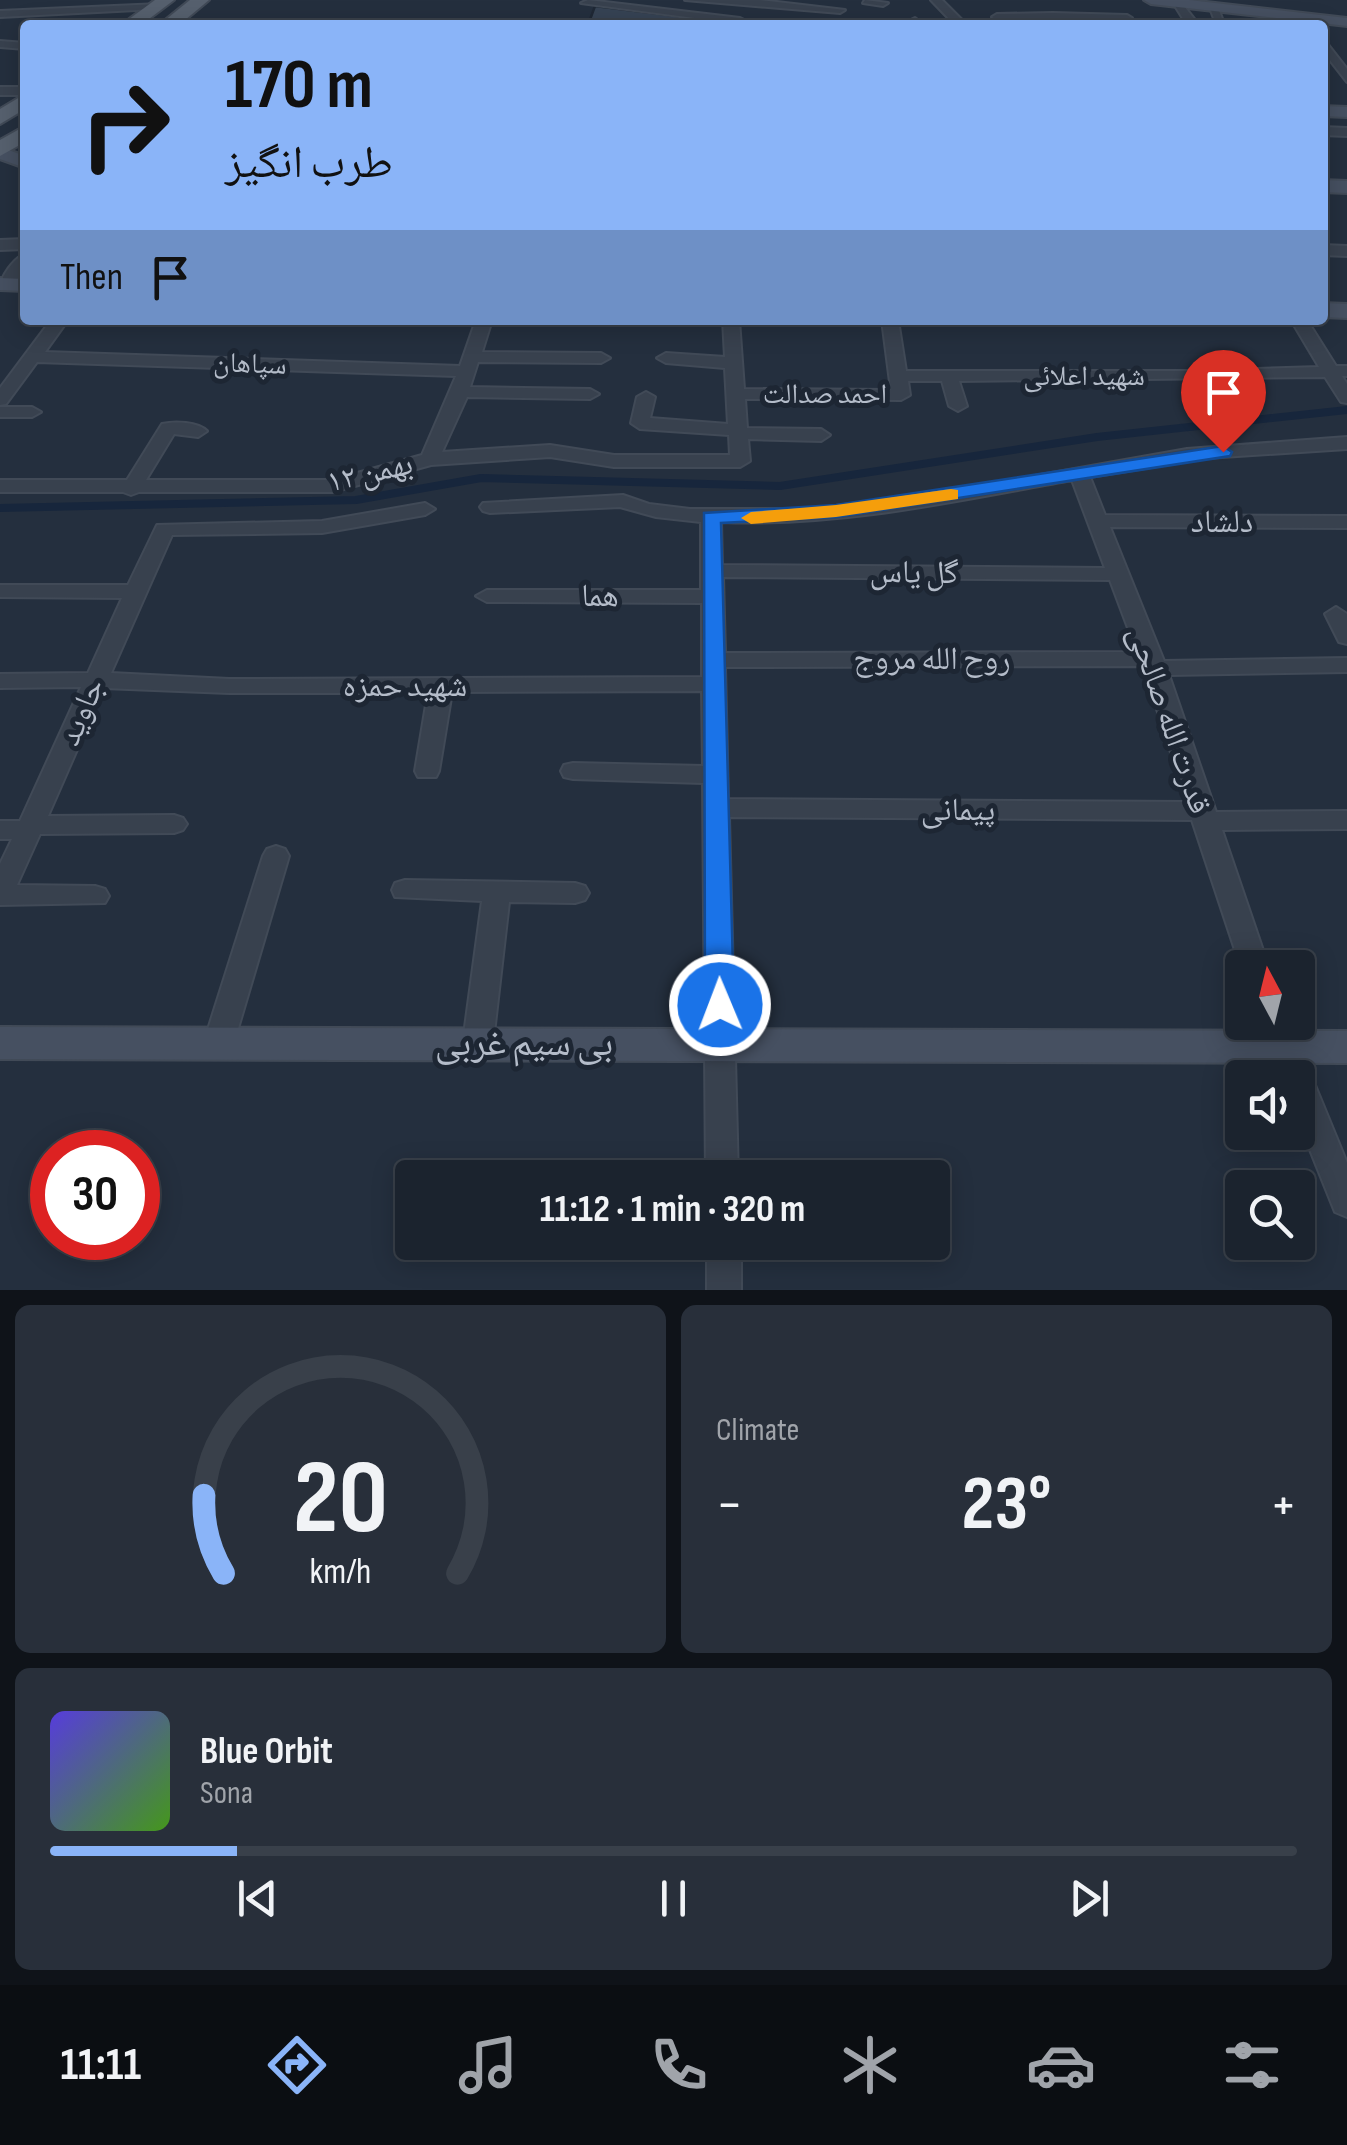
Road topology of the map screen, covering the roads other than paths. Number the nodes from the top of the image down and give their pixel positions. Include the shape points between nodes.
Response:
1 (201, 0) edge
2 (690, 0) edge
3 (1033, 0) edge
4 (1150, 0) edge
5 (936, 1) edge
6 (955, 1) edge
7 (758, 2) edge
8 (161, 3) edge
9 (1176, 3) junction
10 (585, 5) edge
11 (1251, 6) edge
12 (840, 10) dead end
13 (0, 14) edge
14 (997, 17) dead end
15 (1127, 18) dead end
16 (137, 20) edge
17 (175, 20) edge
18 (713, 20) edge
19 (956, 20) edge
20 (1058, 20) edge
21 (1188, 20) edge
22 (1307, 20) edge
23 (1328, 51) edge
24 (1347, 76) edge
25 (20, 136) edge
26 (0, 151) edge
27 (56, 325) edge
28 (482, 325) edge
29 (731, 325) edge
30 (891, 325) edge
31 (1303, 325) edge
32 (601, 358) dead end
33 (666, 358) dead end
34 (734, 362) junction
35 (28, 364) junction
36 (469, 364) junction
37 (0, 371) edge
38 (1338, 371) edge
39 (898, 376) junction
40 (949, 376) junction
41 (460, 392) junction
42 (590, 394) dead end
43 (736, 394) junction
44 (1345, 395) edge
45 (646, 398) dead end
46 (0, 400) edge
47 (957, 406) dead end
48 (0, 412) edge
49 (32, 412) dead end
50 (198, 430) dead end
51 (738, 432) junction
52 (821, 435) dead end
53 (1347, 443) edge
54 (430, 459) junction
55 (614, 462) junction
56 (1079, 474) junction
57 (0, 486) edge
58 (131, 489) junction
59 (623, 501) junction
60 (490, 507) dead end
61 (426, 508) dead end
62 (711, 517) junction
63 (1097, 521) junction
64 (1347, 522) edge
65 (1116, 574) junction
66 (712, 584) junction
67 (0, 592) edge
68 (136, 592) junction
69 (487, 596) dead end
70 (1336, 614) dead end
71 (1347, 637) edge
72 (1153, 664) junction
73 (1347, 666) edge
74 (714, 672) junction
75 (96, 680) junction
76 (0, 681) edge
77 (441, 686) junction
78 (573, 770) dead end
79 (427, 771) dead end
80 (716, 774) junction
81 (716, 808) junction
82 (1202, 816) junction
83 (1347, 820) edge
84 (174, 824) dead end
85 (30, 828) junction
86 (0, 830) edge
87 (276, 856) dead end
88 (406, 890) dead end
89 (497, 892) junction
90 (575, 893) dead end
91 (0, 894) edge
92 (95, 896) dead end
93 (1249, 950) edge
94 (219, 1042) junction
95 (478, 1042) junction
96 (0, 1043) edge
97 (720, 1044) junction
98 (1347, 1047) edge
99 (1287, 1057) edge
100 (722, 1160) edge
101 (1347, 1202) edge
102 (724, 1260) edge
103 (724, 1290) edge

1 - 17 main road
2 - 7 street
3 - 20 street
4 - 9 street
5 - 6 street
5 - 19 street
7 - 12 street
8 - 13 street
8 - 16 main road
9 - 11 street via 1217,15
9 - 21 street
10 - 18 street
11 - 22 street
14 - 20 street
15 - 20 street
23 - 24 street
25 - 26 main road
27 - 35 street
28 - 36 street
29 - 34 street
30 - 39 street, احمد صدالت
31 - 38 street
32 - 36 street, سپاهان
33 - 34 street
34 - 43 street
35 - 36 street, سپاهان
35 - 37 street, سپاهان
35 - 46 street
36 - 41 street
38 - 40 street, شهید اعلائی
38 - 44 street
39 - 40 street, شهید اعلائی
39 - 43 street, احمد صدالت via 901,395
40 - 47 street
41 - 42 street
41 - 54 street
43 - 51 street
45 - 51 street via 640,423
48 - 49 street
50 - 58 street via 169,428
51 - 52 street
51 - 55 street, ۱۲ بهمن via 740,460
53 - 56 street via 1190,454
54 - 55 street, ۱۲ بهمن via 550,451
54 - 58 street, ۱۲ بهمن via 333,486
55 - 59 street
56 - 62 street via 836,511
56 - 63 street, قدرت الله صالحی
57 - 58 street, ۱۲ بهمن
59 - 60 street
59 - 62 street via 642,510
61 - 68 street, جاوید via 322,527 164,529
62 - 66 street
63 - 64 street, دلشاد
63 - 65 street, قدرت الله صالحی
65 - 66 street, گل یاس
65 - 72 street, قدرت الله صالحی
66 - 69 street, هما
66 - 74 street
67 - 68 street
68 - 75 street, جاوید
70 - 71 street
72 - 73 street, روح الله مروج
72 - 74 street, روح الله مروج
72 - 82 street, قدرت الله صالحی
74 - 77 street, شهید حمزه
74 - 80 street
75 - 76 street, شهید حمزه
75 - 77 street, شهید حمزه
75 - 85 street, جاوید
77 - 79 street
78 - 80 street
80 - 81 street
81 - 82 street, پیمانی
81 - 97 street
82 - 83 street, پیمانی
82 - 93 street, قدرت الله صالحی
84 - 85 street
85 - 86 street
85 - 91 street, جاوید
87 - 94 street
88 - 89 street
89 - 90 street
89 - 95 street
91 - 92 street
94 - 95 street, بی سیم غربی
94 - 96 street, بی سیم غربی
95 - 97 street, بی سیم غربی
97 - 99 street, بی سیم غربی
97 - 100 street
98 - 99 street, بی سیم غربی
99 - 101 street
102 - 103 street

